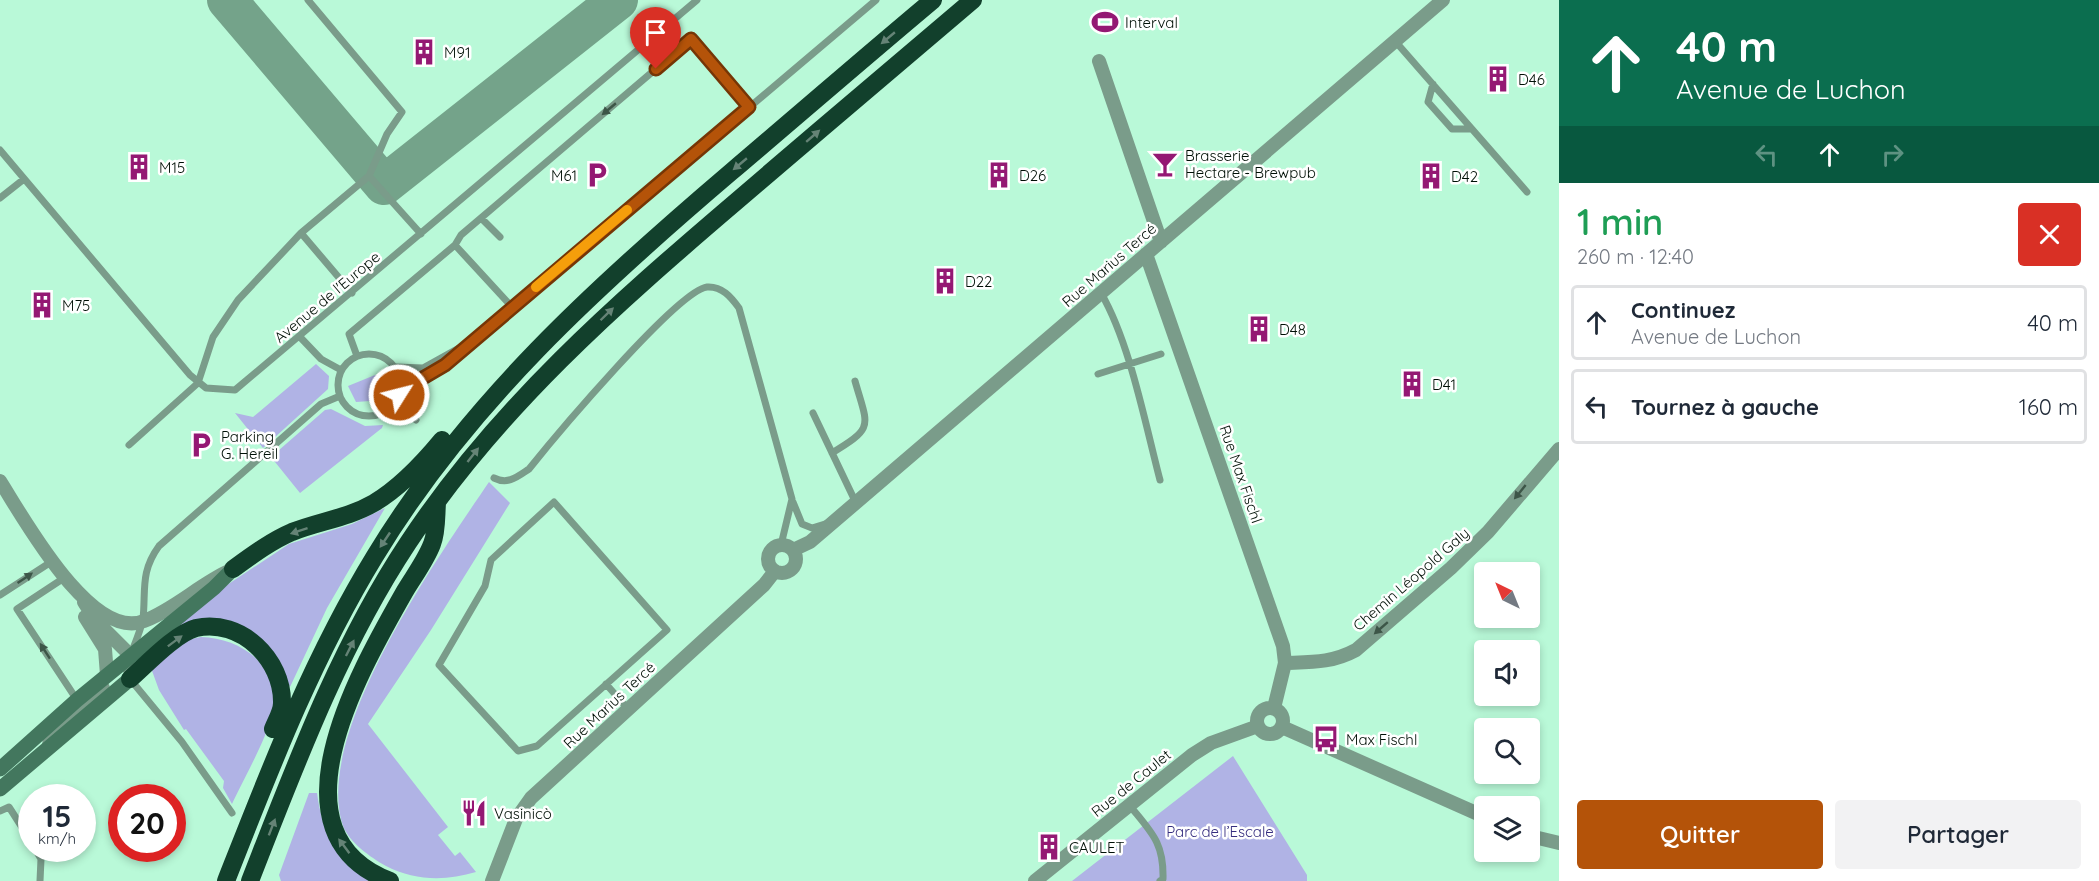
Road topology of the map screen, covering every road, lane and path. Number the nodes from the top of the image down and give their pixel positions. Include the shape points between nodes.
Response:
1 (308, 0) edge
2 (697, 0) edge
3 (876, 0) edge
4 (933, 0) edge
5 (974, 0) edge
6 (1443, 0) edge
7 (1395, 41) junction
8 (1099, 61) dead end
9 (1433, 84) junction
10 (749, 107) junction
11 (1471, 129) junction
12 (0, 150) edge
13 (369, 176) junction
14 (24, 179) junction
15 (1527, 192) dead end
16 (0, 198) edge
17 (481, 218) junction
18 (301, 233) junction
19 (422, 234) junction
20 (500, 237) dead end
21 (1161, 242) junction
22 (455, 245) junction
23 (1146, 254) junction
24 (352, 293) junction
25 (1101, 293) junction
26 (582, 303) junction
27 (512, 307) junction
28 (300, 337) junction
29 (469, 343) junction
30 (1161, 354) dead end
31 (357, 356) junction
32 (1128, 363) junction
33 (396, 368) junction
34 (341, 370) junction
35 (1098, 374) dead end
36 (855, 381) dead end
37 (198, 383) junction
38 (401, 386) junction
39 (340, 396) junction
40 (394, 404) junction
41 (813, 413) dead end
42 (416, 420) dead end
43 (129, 445) dead end
44 (1559, 448) edge
45 (832, 453) junction
46 (494, 478) dead end
47 (1160, 480) dead end
48 (0, 481) edge
49 (792, 499) junction
50 (437, 501) junction
51 (856, 503) junction
52 (834, 522) junction
53 (787, 547) junction
54 (51, 562) junction
55 (233, 569) junction
56 (775, 571) junction
57 (65, 579) junction
58 (78, 593) junction
59 (0, 595) edge
60 (142, 622) junction
61 (130, 655) junction
62 (1285, 663) junction
63 (118, 676) junction
64 (606, 684) junction
65 (77, 699) junction
66 (1274, 708) junction
67 (628, 710) junction
68 (1258, 726) junction
69 (1282, 727) junction
70 (267, 775) junction
71 (2, 777) edge
72 (1130, 806) junction
73 (0, 811) edge
74 (1474, 812) edge
75 (232, 813) dead end
76 (18, 821) edge
77 (1540, 838) edge
78 (1559, 843) edge
79 (41, 862) edge
80 (40, 881) edge
81 (226, 881) edge
82 (250, 881) edge
83 (390, 881) edge
84 (492, 881) edge
85 (1035, 881) edge
86 (1160, 881) edge

1 - 13 lane via 402,112 387,134
2 - 19 lane, Avenue de l'Europe
3 - 10 lane
4 -> 26 highway
50 -> 5 highway via 490,432 624,297
6 - 7 street, Rue Marius Tercé
7 - 9 lane
7 - 21 street, Rue Marius Tercé
8 - 21 street
9 - 11 lane
9 - 11 lane via 1428,102 1452,129
10 -> 17 lane via 691,39
10 - 27 lane
11 - 15 lane
12 - 14 lane
13 - 18 lane
13 - 19 lane
14 - 16 lane
14 - 37 lane
17 - 20 lane
17 - 22 lane via 460,235
18 - 24 lane
18 - 37 lane via 238,300 213,337
19 - 24 lane, Avenue de l'Europe
21 - 23 street, Rue Marius Tercé
22 - 27 lane
22 - 31 lane via 349,334
23 - 25 street, Rue Marius Tercé
23 - 62 street, Rue Max Fischl via 1283,646
24 - 28 lane, Avenue de l'Europe
25 - 32 lane
25 - 51 street, Rue Marius Tercé
26 -> 55 highway via 525,346 400,484 354,513 291,532
26 -> 70 highway via 476,415 417,492 375,555 333,630
27 - 29 lane
28 - 34 lane via 321,359
28 - 37 lane, Avenue de l'Europe via 235,390 206,388
29 - 33 lane via 423,368
29 - 38 lane via 445,365
30 - 32 lane
31 - 33 lane via 379,354
31 - 34 lane
32 - 35 lane
32 - 47 lane
33 - 38 lane
34 - 39 lane
36 - 45 lane via 866,418 865,428 857,438
37 - 43 lane
38 - 40 lane
39 - 40 lane via 347,407 367,416 383,413
39 - 60 lane via 321,404 159,546 145,573
40 - 42 lane
41 - 45 lane
44 -> 62 street, Chemin Léopold Galy via 1488,532 1356,650 1323,663
45 - 51 lane
46 - 49 lane via 513,480 528,469 664,318 691,294 706,287 729,294 739,308
48 - 54 street
49 - 52 lane via 807,527
49 - 53 lane
82 -> 50 highway via 329,690 378,594
83 -> 50 highway via 367,870 341,844 327,802 329,773 334,741 361,675 433,542
51 - 52 street, Rue Marius Tercé
52 - 53 street, Rue Marius Tercé via 810,542
53 - 56 street via 775,546 768,556 770,568
53 - 56 street, Rue Marius Tercé via 796,560 791,570
54 - 57 street
59 -> 54 lane
55 - 60 street via 208,580
55 - 61 main road
56 - 67 street, Rue Marius Tercé
57 - 58 street
57 - 63 street
65 -> 57 lane via 17,609
58 - 60 street via 116,620
58 - 61 street via 96,621
60 - 61 lane
61 - 63 main road
61 - 63 lane
62 - 66 street, Rue Max Fischl
63 - 65 main road
63 -> 70 highway via 196,628 229,630 252,642 273,664 281,689 282,706 270,737
63 - 71 main road via 49,747
63 - 75 lane via 182,742
64 - 64 lane via 667,630 554,502 491,560 485,586 438,665 518,752 537,746
64 - 67 lane
65 - 71 main road
66 - 68 street via 1260,712
66 - 69 street via 1281,713
67 - 84 street, Rue Marius Tercé via 531,798 516,819
68 - 69 street via 1272,734
68 - 72 street, Rue de Caulet via 1211,743
69 - 74 street
70 - 81 highway
72 - 85 street, Rue de Caulet
72 - 86 lane via 1150,830 1164,856
73 - 76 lane via 9,807
77 - 78 street
79 - 80 lane

